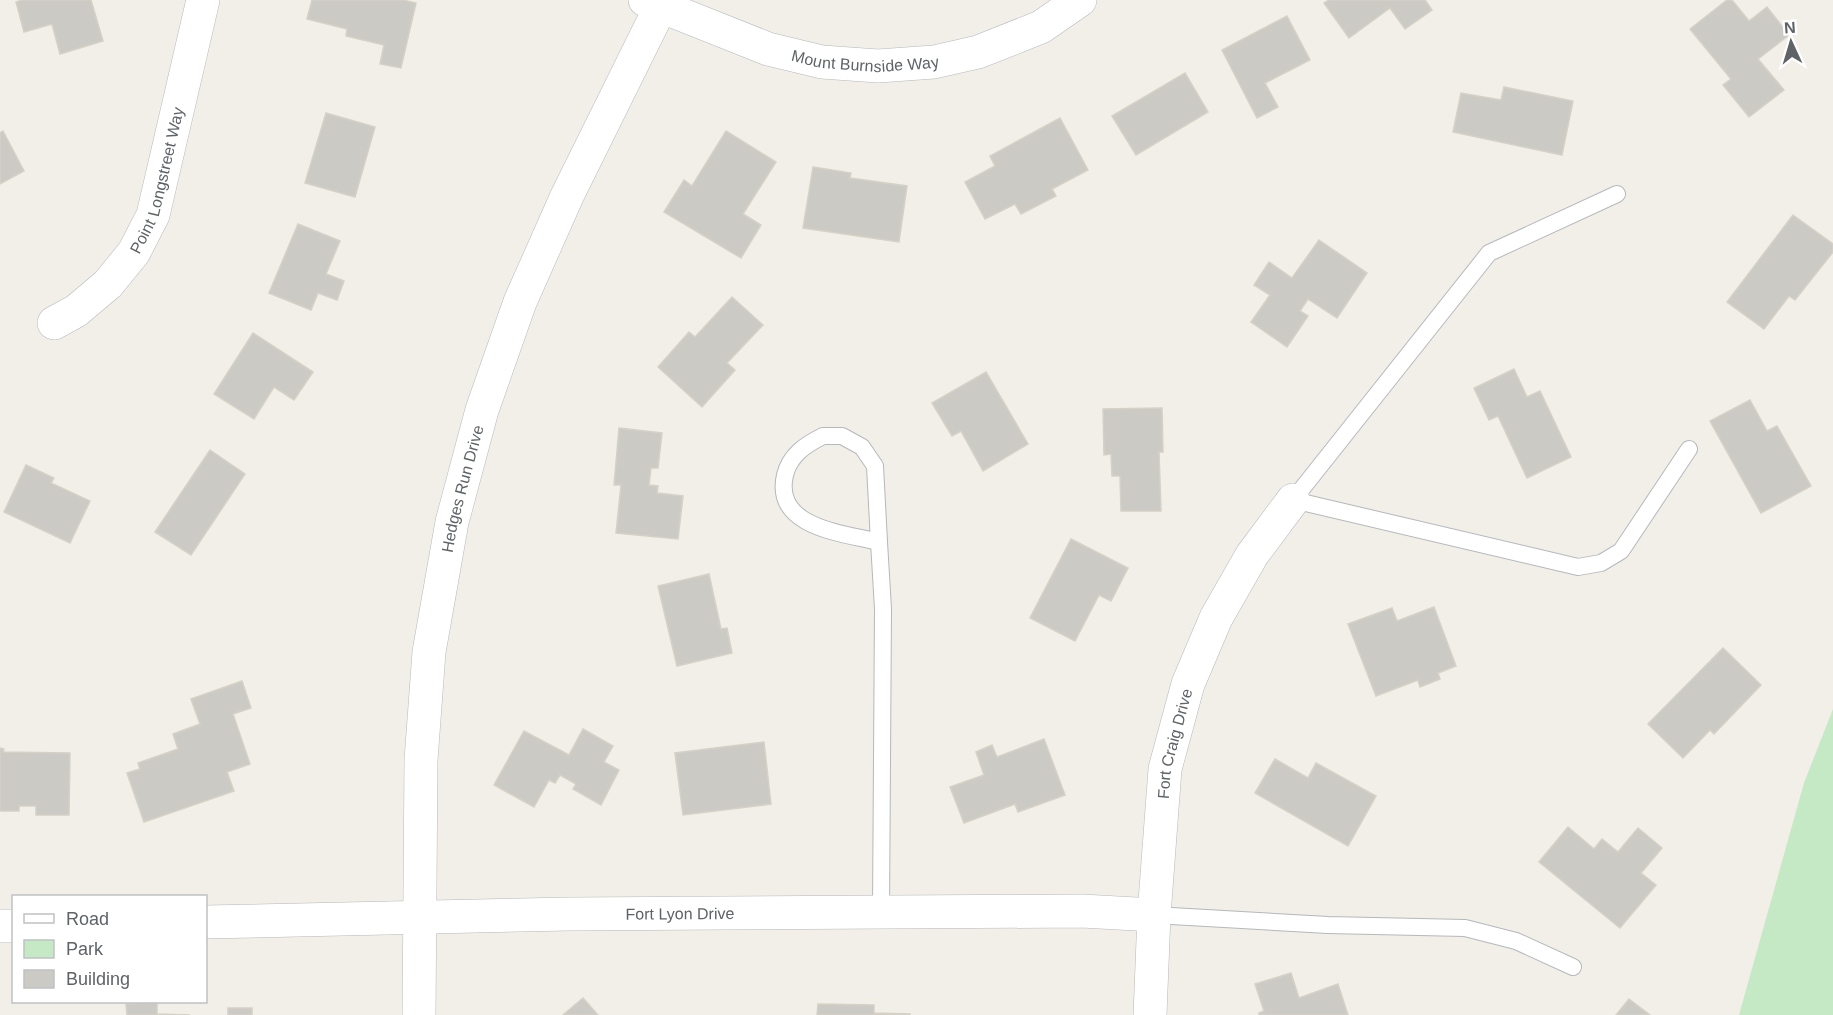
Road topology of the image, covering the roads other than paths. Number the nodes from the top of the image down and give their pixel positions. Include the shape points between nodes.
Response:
1 (203, 0) edge
2 (1080, 0) edge
3 (656, 2) edge
4 (1617, 194) dead end
5 (54, 323) dead end
6 (1689, 449) dead end
7 (1293, 500) junction
8 (879, 542) junction
9 (881, 912) junction
10 (1154, 915) junction
11 (420, 918) junction
12 (207, 922) edge
13 (1573, 967) dead end
14 (419, 1015) edge
15 (1150, 1015) edge

1 - 5 street, Point Longstreet Way via 153,215 134,252 108,284 76,311
2 - 3 street, Mount Burnside Way via 1041,27 978,52 934,62 878,66 822,62 768,49
3 - 11 street, Hedges Run Drive via 520,302 482,410 452,522 429,652 421,760
4 - 7 lane via 1489,253
6 - 7 lane via 1620,551 1601,563 1578,567
7 - 10 street, Fort Craig Drive via 1252,555 1216,618 1188,684 1165,769
8 - 8 lane via 875,466 862,447 842,436 823,436 805,445 788,466 783,485 787,504 813,526
8 - 9 lane via 883,609
9 - 10 street, Fort Lyon Drive via 1082,911
9 - 11 street, Fort Lyon Drive
10 - 13 lane via 1465,928 1516,941
10 - 15 street, Fort Craig Drive
11 - 12 street, Fort Lyon Drive
11 - 14 street, Hedges Run Drive

